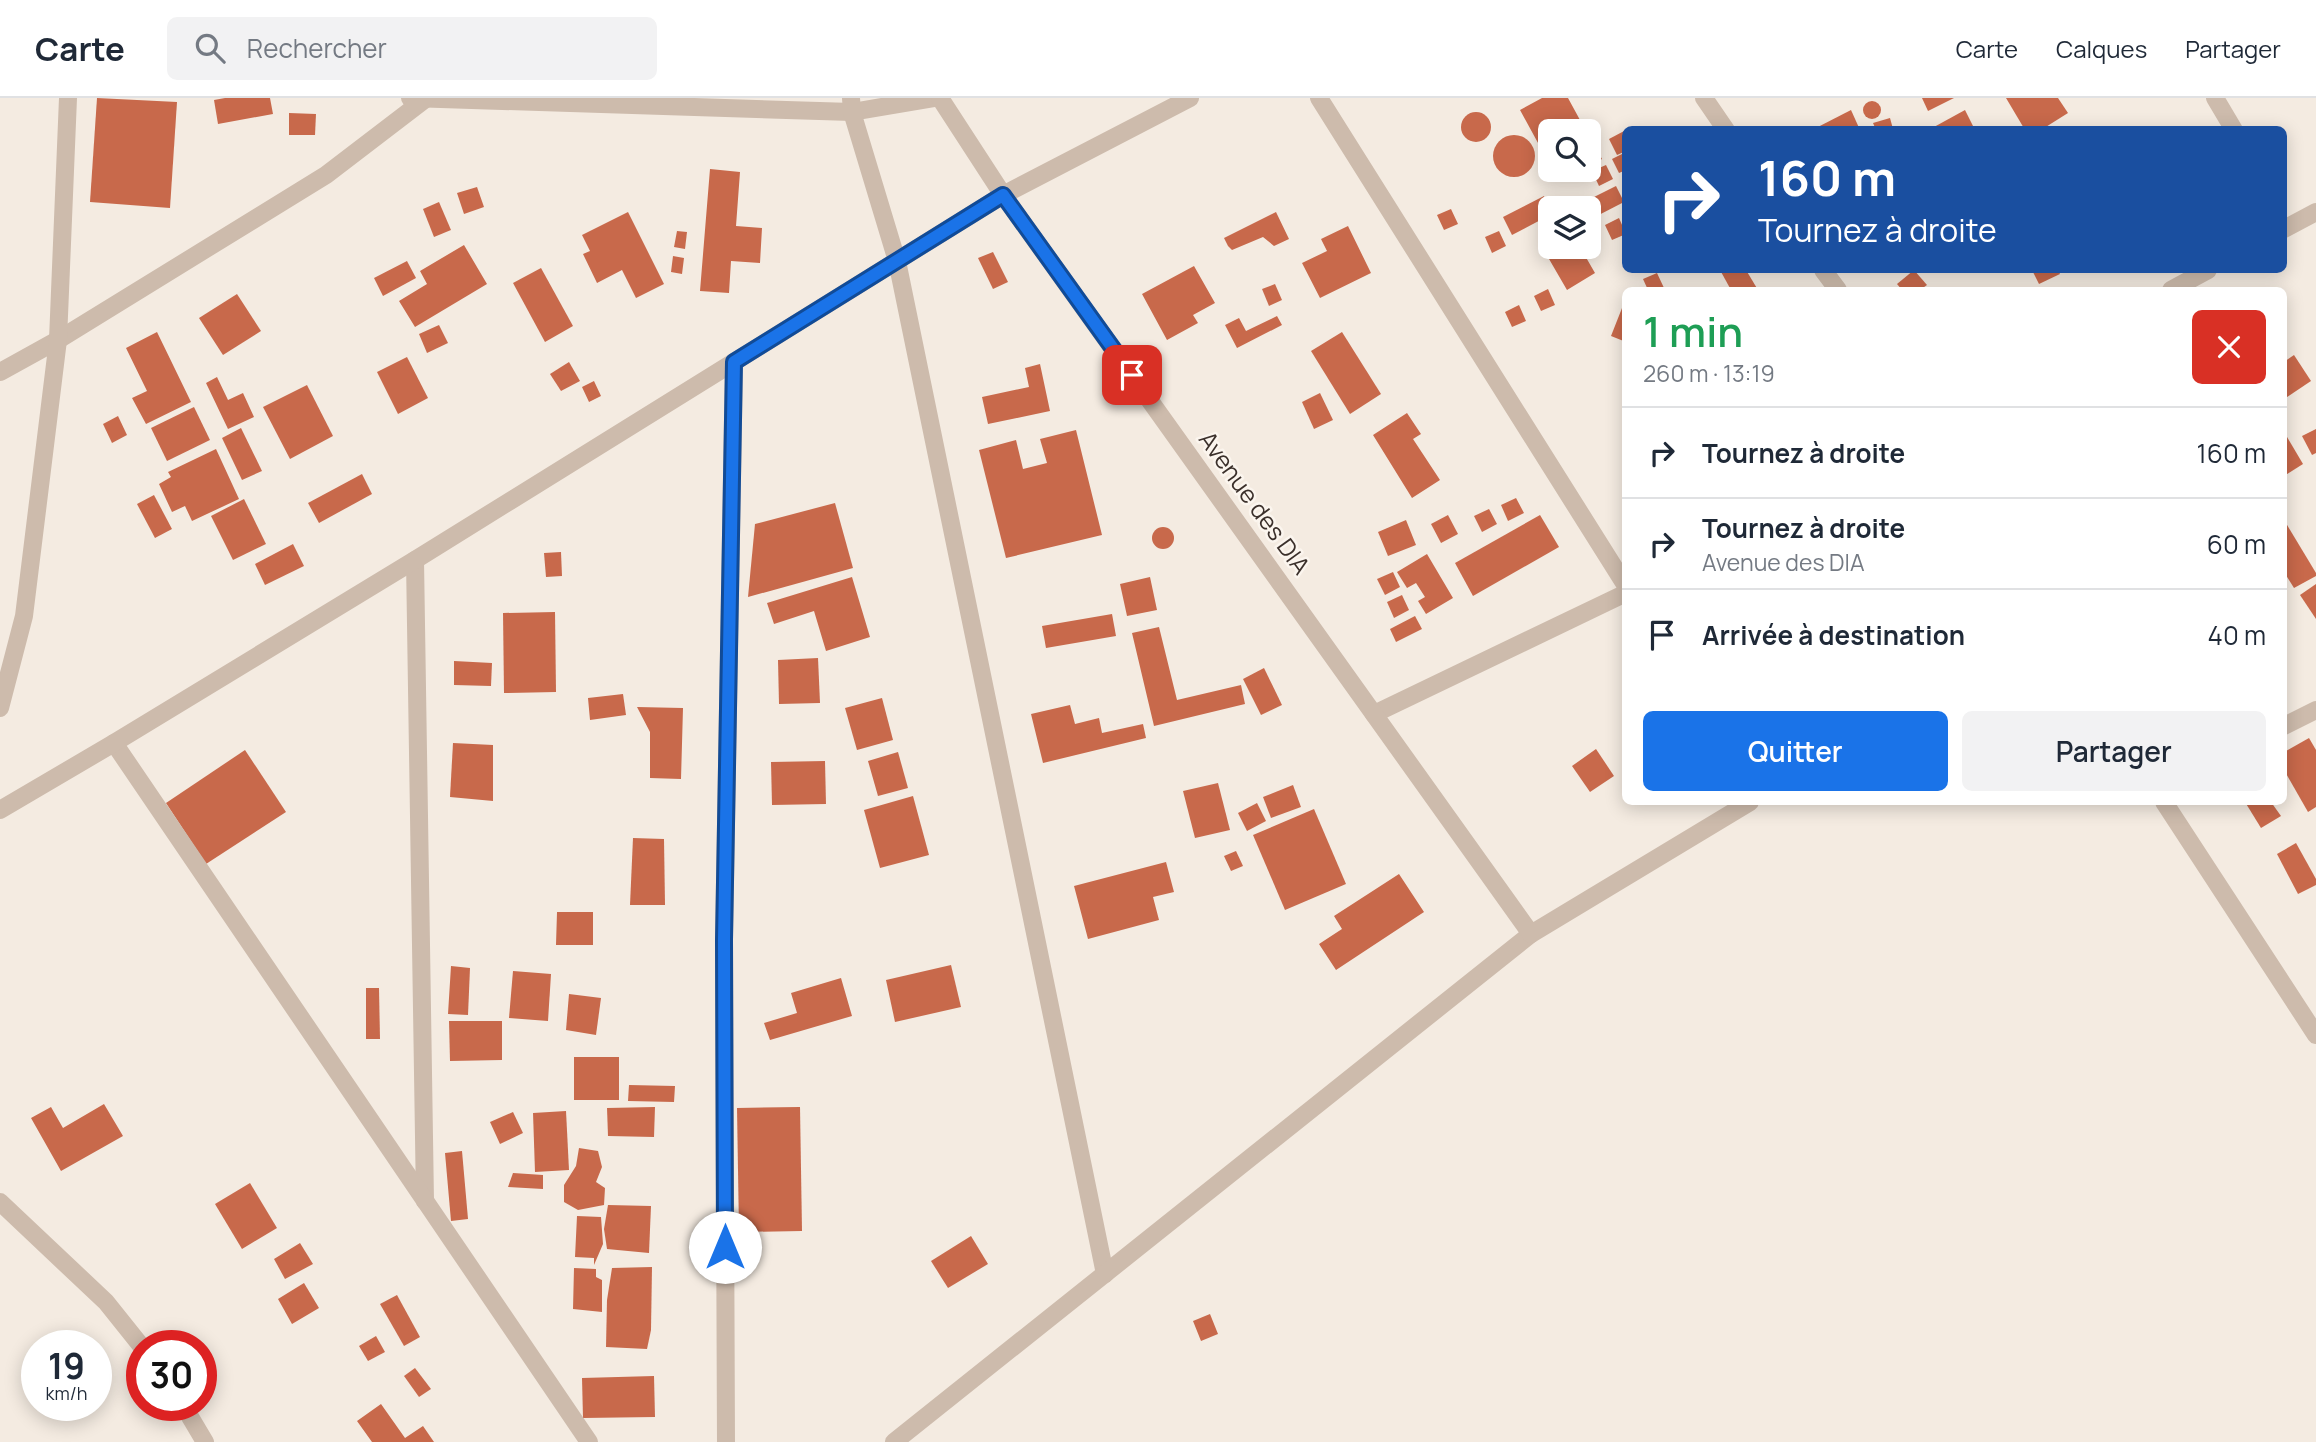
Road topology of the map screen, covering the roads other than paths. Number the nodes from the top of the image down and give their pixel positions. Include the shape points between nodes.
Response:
1 (68, 98) edge
2 (938, 98) edge
3 (1190, 98) edge
4 (1319, 98) edge
5 (1704, 98) edge
6 (2215, 98) edge
7 (417, 99) edge
8 (852, 105) edge
9 (1723, 126) edge
10 (2232, 126) edge
11 (1003, 195) junction
12 (2316, 212) edge
13 (2287, 221) edge
14 (897, 261) junction
15 (2202, 273) edge
16 (2177, 287) edge
17 (58, 340) junction
18 (734, 362) junction
19 (0, 372) edge
20 (415, 560) junction
21 (1622, 580) edge
22 (1622, 595) edge
23 (0, 708) edge
24 (2316, 710) edge
25 (1374, 714) junction
26 (2287, 724) edge
27 (114, 744) junction
28 (1745, 805) edge
29 (2166, 805) edge
30 (0, 810) edge
31 (1531, 934) junction
32 (2316, 1035) edge
33 (425, 1201) junction
34 (0, 1202) edge
35 (1105, 1274) junction
36 (128, 1330) edge
37 (193, 1421) edge
38 (205, 1442) edge
39 (589, 1442) edge
40 (726, 1442) edge
41 (894, 1442) edge

1 - 17 street
2 - 8 street
2 - 11 street, Avenue des DIA
3 - 11 street
4 - 21 street
5 - 9 street
6 - 10 street
7 - 8 street
7 - 17 street via 326,175
8 - 14 street
11 - 14 street
11 - 25 street, Avenue des DIA
12 - 13 street
14 - 18 street
14 - 35 street
15 - 16 street
17 - 19 street
17 - 23 street via 24,616
18 - 20 street
18 - 40 street via 724,940
20 - 27 street
20 - 33 street
22 - 25 street
24 - 26 street
25 - 31 street, Avenue des DIA
27 - 30 street
27 - 33 street
28 - 31 street
29 - 32 street
31 - 35 street
33 - 39 street
34 - 36 street via 106,1302
35 - 41 street
37 - 38 street

